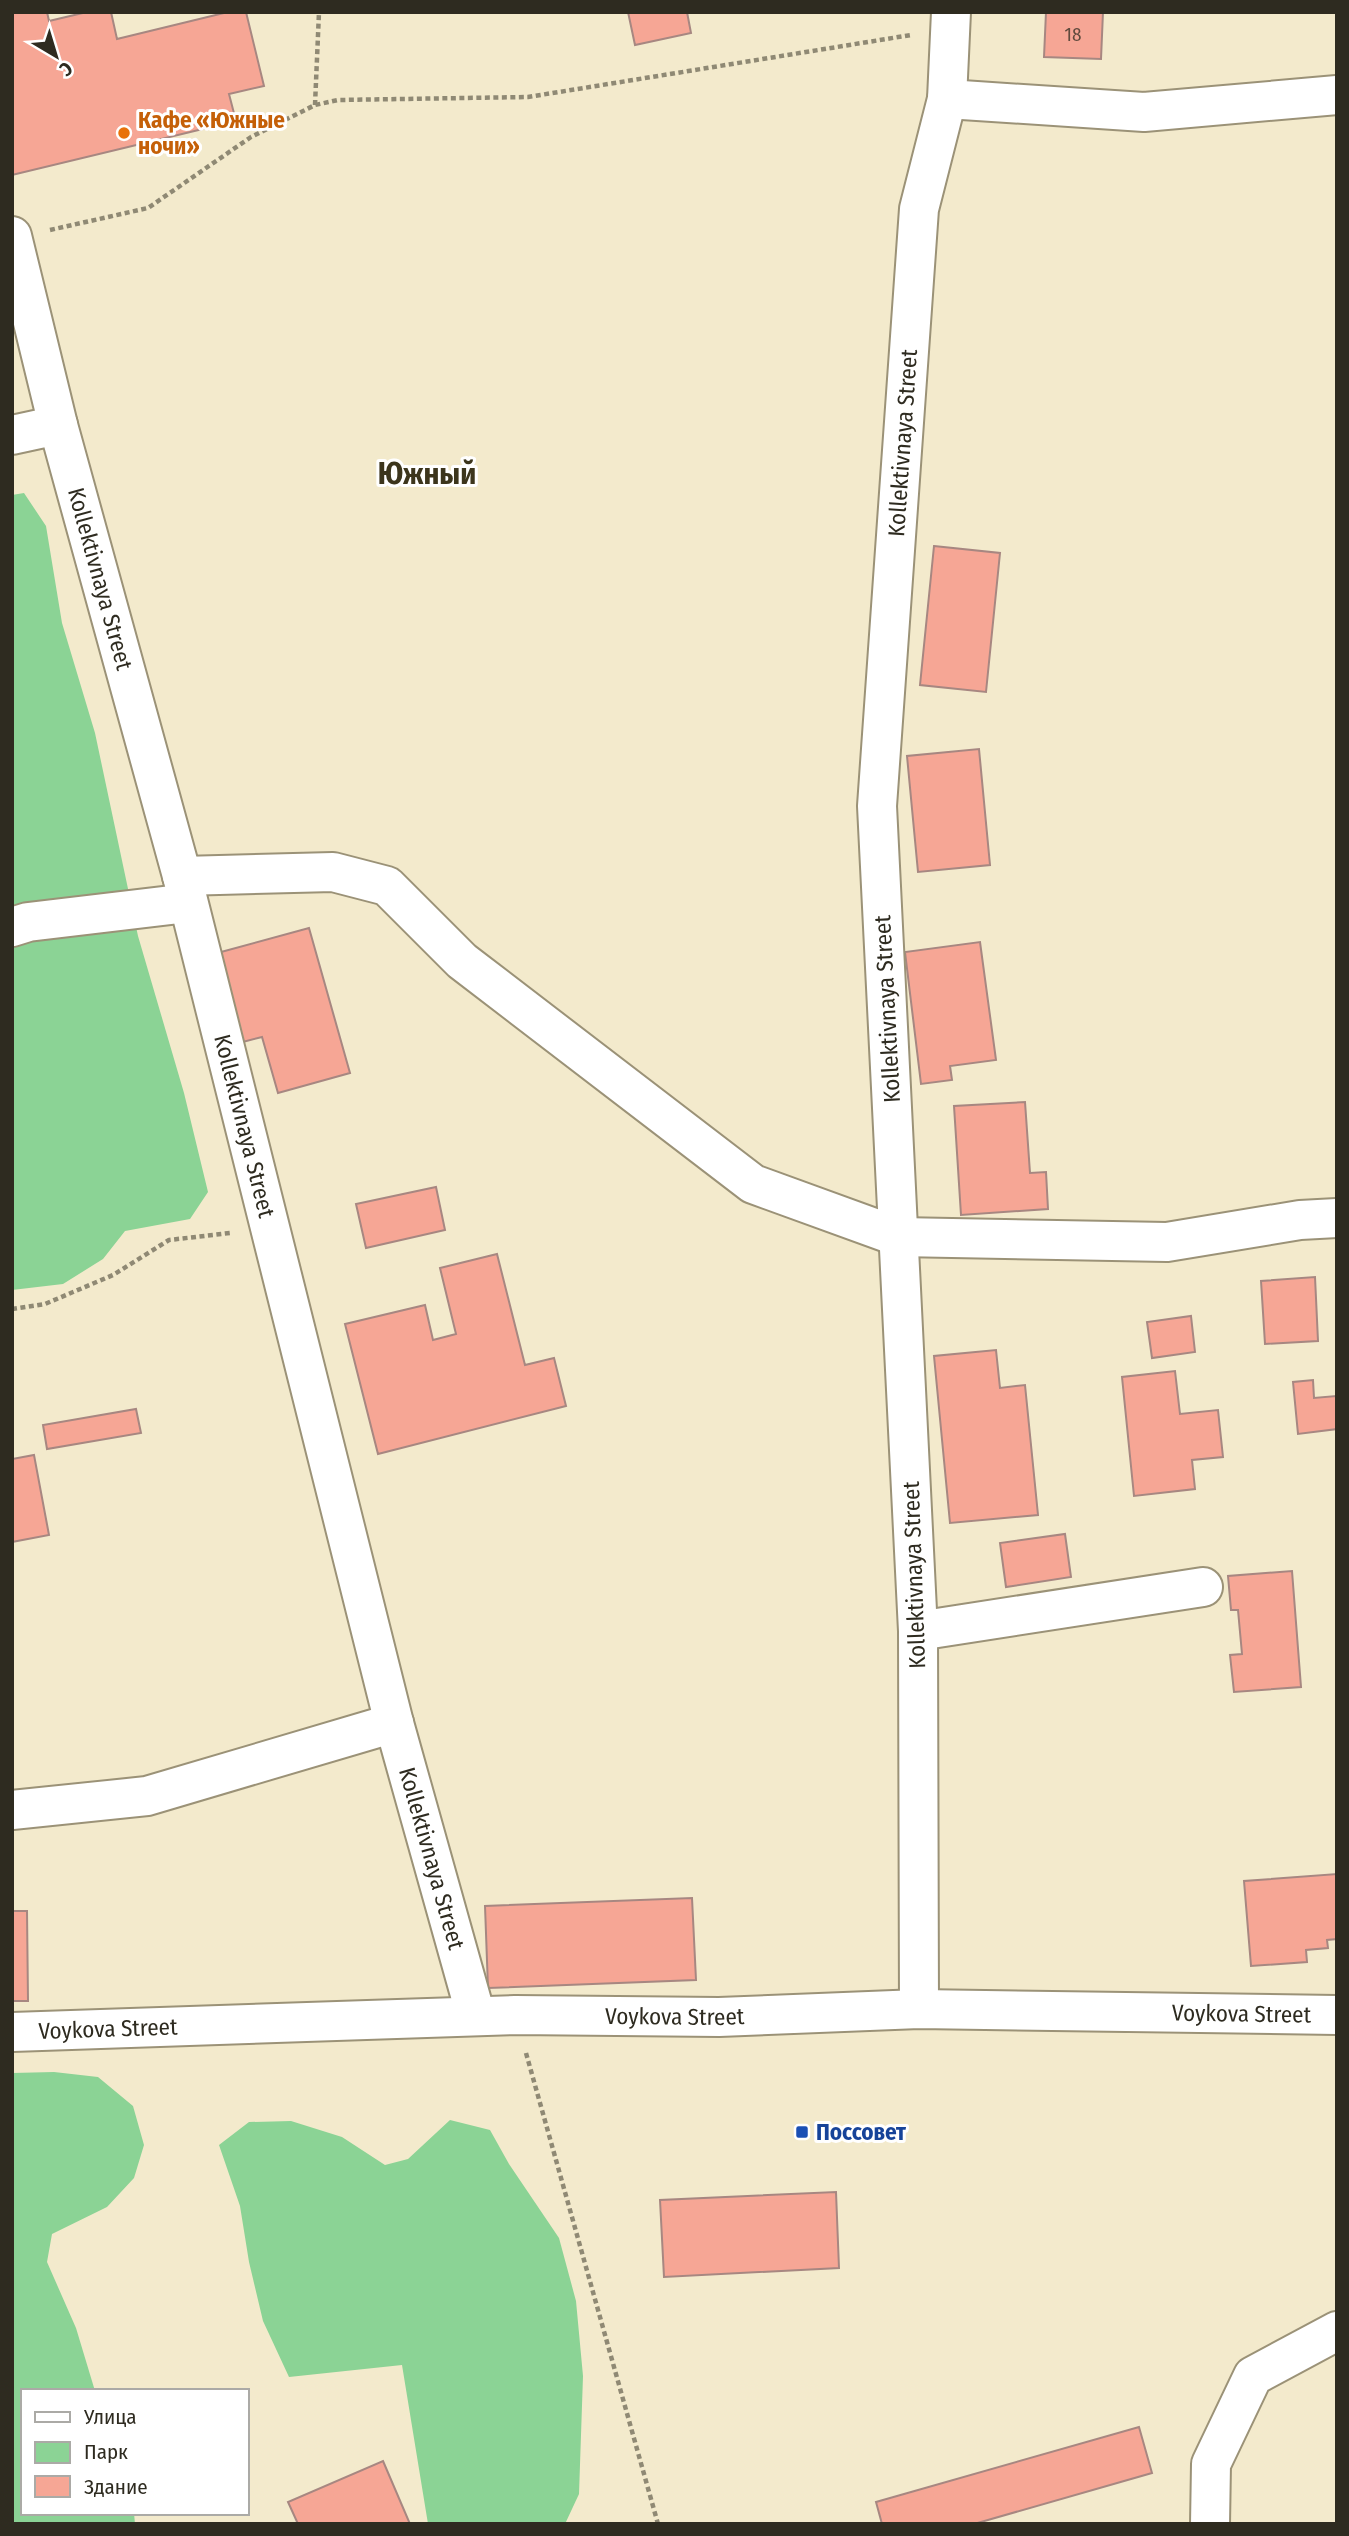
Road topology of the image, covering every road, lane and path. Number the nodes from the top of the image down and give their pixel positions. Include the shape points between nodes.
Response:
1 (319, 12) edge
2 (950, 20) edge
3 (1337, 95) edge
4 (947, 99) junction
5 (315, 105) junction
6 (13, 238) edge
7 (58, 425) junction
8 (12, 435) edge
9 (185, 889) junction
10 (12, 927) edge
11 (1337, 1218) edge
12 (269, 1229) junction
13 (899, 1237) junction
14 (12, 1309) edge
15 (1203, 1587) dead end
16 (918, 1630) junction
17 (394, 1723) junction
18 (12, 1810) edge
19 (919, 2010) junction
20 (515, 2015) junction
21 (1337, 2015) edge
22 (476, 2016) junction
23 (12, 2032) edge
24 (1337, 2331) edge
25 (658, 2524) edge
26 (1210, 2524) edge

1 - 5 path
2 - 4 street, Kollektivnaya Street
2 - 5 path via 528,96 338,100
3 - 4 street via 1144,112
4 - 13 street, Kollektivnaya Street via 919,209 877,806
5 - 6 path via 251,137 148,208
6 - 7 street, Kollektivnaya Street
7 - 8 street
7 - 9 street, Kollektivnaya Street
9 - 10 street
9 - 12 street, Kollektivnaya Street
9 - 13 street via 334,872 387,886 462,961 753,1184
11 - 13 street via 1167,1242
12 - 14 path via 169,1240 113,1275 45,1304
12 - 17 street, Kollektivnaya Street
13 - 16 street, Kollektivnaya Street
15 - 16 street
16 - 19 street, Kollektivnaya Street
17 - 18 street via 147,1796
17 - 22 street, Kollektivnaya Street
19 - 20 street, Voykova Street via 719,2017
19 - 21 street, Voykova Street
20 - 22 street, Voykova Street
20 - 25 path
22 - 23 street, Voykova Street
24 - 26 street via 1253,2376 1211,2464

